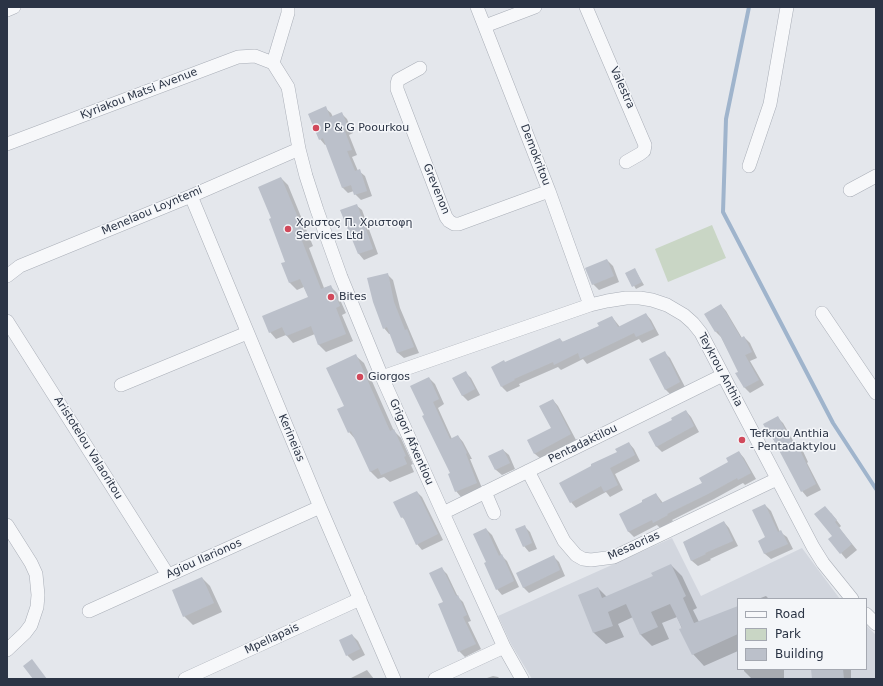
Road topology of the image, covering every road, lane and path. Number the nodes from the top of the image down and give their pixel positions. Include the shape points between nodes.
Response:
1 (14, 7) edge
2 (288, 7) edge
3 (477, 7) edge
4 (535, 7) edge
5 (586, 7) edge
6 (787, 7) edge
7 (7, 10) edge
8 (486, 26) junction
9 (273, 63) junction
10 (420, 68) dead end
11 (7, 144) edge
12 (299, 149) junction
13 (626, 162) dead end
14 (749, 166) dead end
15 (876, 176) edge
16 (850, 190) dead end
17 (549, 191) junction
18 (191, 196) junction
19 (7, 276) edge
20 (590, 305) junction
21 (822, 313) dead end
22 (7, 321) edge
23 (247, 333) junction
24 (723, 375) junction
25 (382, 377) junction
26 (122, 385) dead end
27 (876, 393) edge
28 (528, 471) junction
29 (777, 479) junction
30 (485, 492) junction
31 (320, 507) junction
32 (443, 513) junction
33 (494, 513) dead end
34 (7, 525) edge
35 (168, 575) junction
36 (851, 598) edge
37 (360, 599) junction
38 (88, 611) dead end
39 (867, 615) edge
40 (876, 624) edge
41 (504, 647) junction
42 (7, 650) edge
43 (185, 679) edge
44 (394, 679) edge
45 (435, 679) edge
46 (522, 679) edge

1 - 7 street
2 - 9 street
3 - 8 street, Demokritou
4 - 8 street
5 - 13 street, Valestra via 646,145 644,151
6 - 14 street via 770,104
8 - 17 street, Demokritou
9 - 11 street, Kyriakou Matsi Avenue via 255,56 238,57
9 - 12 street, Grigori Afxentiou via 288,87
10 - 17 street, Grevenon via 398,80 397,89 449,221 459,224
12 - 18 street, Menelaou Loyntemi
12 - 25 street, Grigori Afxentiou via 317,210
15 - 16 street
17 - 20 street, Demokritou
18 - 19 street, Menelaou Loyntemi via 20,266
18 - 23 street, Kerineias
20 - 24 street, Teykrou Anthia via 640,298 675,309 701,333
20 - 25 street, Teykrou Anthia
21 - 27 street
22 - 35 street, Aristotelou Valaoritou
23 - 26 street
23 - 31 street, Kerineias
24 - 28 street, Pentadaktilou
24 - 29 street, Teykrou Anthia
25 - 32 street, Grigori Afxentiou
28 - 29 street, Mesaorias via 564,541 576,555 591,560 614,557
28 - 30 street, Pentadaktilou
29 - 36 street, Teykrou Anthia via 823,563
30 - 32 street, Pentadaktilou
30 - 33 street
31 - 35 street, Agiou Ilarionos
31 - 37 street, Kerineias
32 - 41 street, Grigori Afxentiou
34 - 42 street via 36,574 38,595 31,625
35 - 38 street, Agiou Ilarionos
37 - 43 street, Mpellapais
37 - 44 street, Kerineias
39 - 40 street
41 - 45 street
41 - 46 street, Grigori Afxentiou

